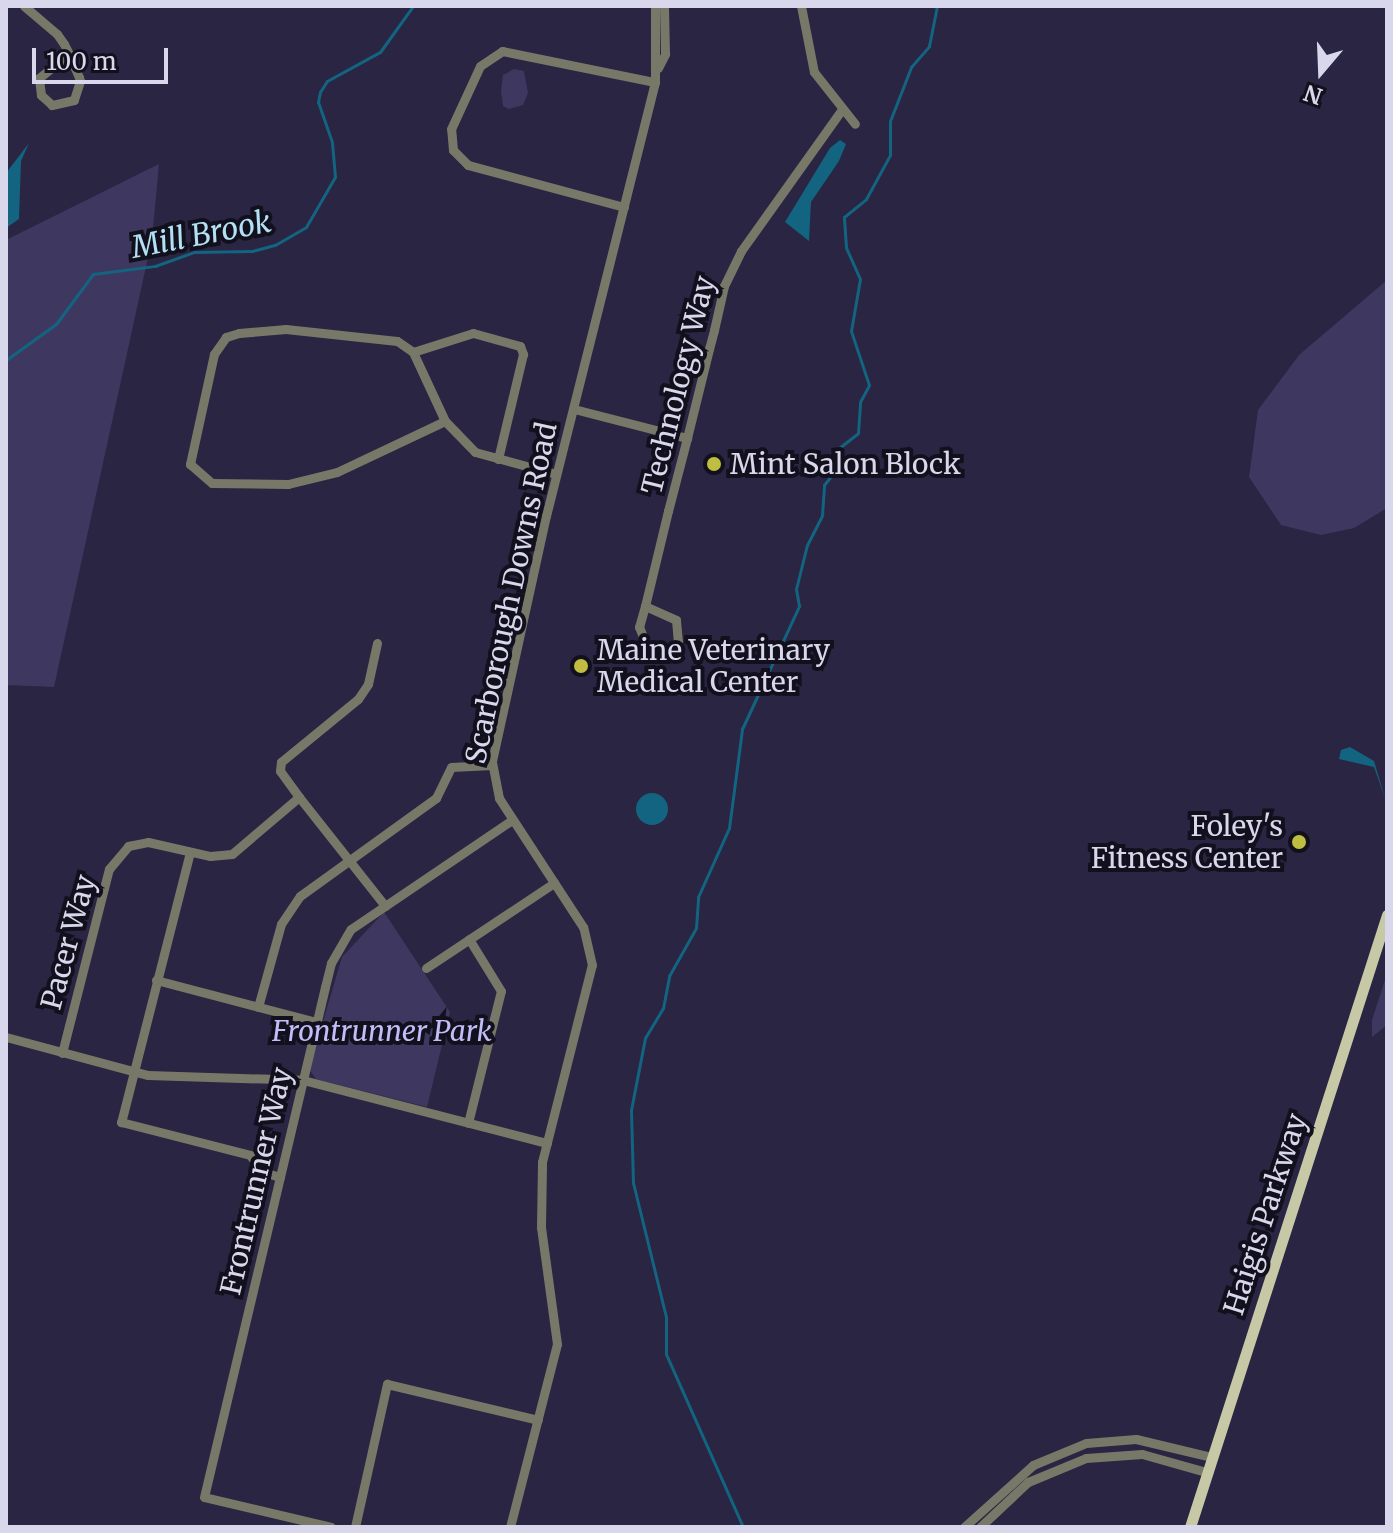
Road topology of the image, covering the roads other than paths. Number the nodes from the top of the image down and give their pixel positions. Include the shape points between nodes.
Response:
1 (24, 6) edge
2 (655, 6) edge
3 (664, 6) edge
4 (801, 6) edge
5 (69, 54) junction
6 (658, 68) junction
7 (655, 82) junction
8 (841, 111) junction
9 (855, 124) dead end
10 (624, 207) junction
11 (413, 352) junction
12 (574, 409) junction
13 (445, 421) junction
14 (687, 438) junction
15 (498, 459) junction
16 (556, 474) junction
17 (645, 606) junction
18 (377, 643) dead end
19 (492, 765) junction
20 (299, 797) junction
21 (512, 820) junction
22 (190, 852) junction
23 (349, 858) junction
24 (554, 883) junction
25 (385, 906) junction
26 (1387, 915) edge
27 (469, 939) junction
28 (426, 968) dead end
29 (156, 980) junction
30 (258, 1007) junction
31 (316, 1022) junction
32 (6, 1037) edge
33 (62, 1053) junction
34 (133, 1071) junction
35 (303, 1080) junction
36 (468, 1123) junction
37 (547, 1143) junction
38 (280, 1177) junction
39 (538, 1420) junction
40 (1211, 1457) junction
41 (1206, 1472) junction
42 (331, 1527) edge
43 (355, 1527) edge
44 (510, 1527) edge
45 (964, 1527) edge
46 (980, 1527) edge
47 (1190, 1527) edge

1 - 5 street via 57,34
2 - 6 street, Scarborough Downs Road
3 - 6 street, Scarborough Downs Road via 665,54
4 - 8 street via 810,63
5 - 5 street via 39,78 41,95 50,104 68,104 80,91
6 - 7 street, Scarborough Downs Road
7 - 10 street, Scarborough Downs Road
7 - 10 street via 502,51 480,66 451,129 453,150 468,165
8 - 9 street
8 - 14 street, Technology Way via 730,270
10 - 12 street, Scarborough Downs Road
11 - 13 street
11 - 13 street via 390,339 344,333 278,329 226,337 214,354 191,468 212,483 305,481
11 - 15 street via 473,333 520,346 523,354
12 - 14 street
12 - 16 street, Scarborough Downs Road
13 - 15 street via 464,445
14 - 17 street, Technology Way
15 - 16 street
16 - 19 street, Scarborough Downs Road
17 - 17 street, Technology Way via 640,639 654,652 668,651 678,641 676,620
18 - 20 street via 368,684 358,699 281,762 280,771
19 - 21 street, Scarborough Downs Road via 494,787
19 - 23 street via 451,767 436,798
20 - 22 street, Pacer Way via 239,851 220,856
20 - 23 street
21 - 24 street, Scarborough Downs Road
21 - 25 street, Frontrunner Way
22 - 29 street
22 - 33 street, Pacer Way via 141,842 112,861
23 - 25 street
23 - 30 street via 287,910
24 - 27 street
24 - 37 street, Scarborough Downs Road via 586,933 592,965
25 - 31 street, Frontrunner Way via 351,929 340,945
26 - 40 main road, Haigis Parkway
27 - 28 street
27 - 36 street via 501,991
29 - 30 street
29 - 34 street
30 - 31 street
31 - 35 street, Frontrunner Way
32 - 33 street
33 - 34 street
34 - 35 street via 165,1077
34 - 38 street via 121,1122 250,1155 261,1171
35 - 36 street
35 - 38 street, Frontrunner Way
36 - 37 street
37 - 39 street, Scarborough Downs Road via 540,1206 558,1329
38 - 42 street, Frontrunner Way via 204,1497
39 - 43 street via 387,1384
39 - 44 street, Scarborough Downs Road
40 - 41 main road, Haigis Parkway
40 - 45 street via 1136,1439 1086,1443 1033,1465
41 - 46 street via 1142,1454 1086,1458 1028,1482
41 - 47 main road, Haigis Parkway

